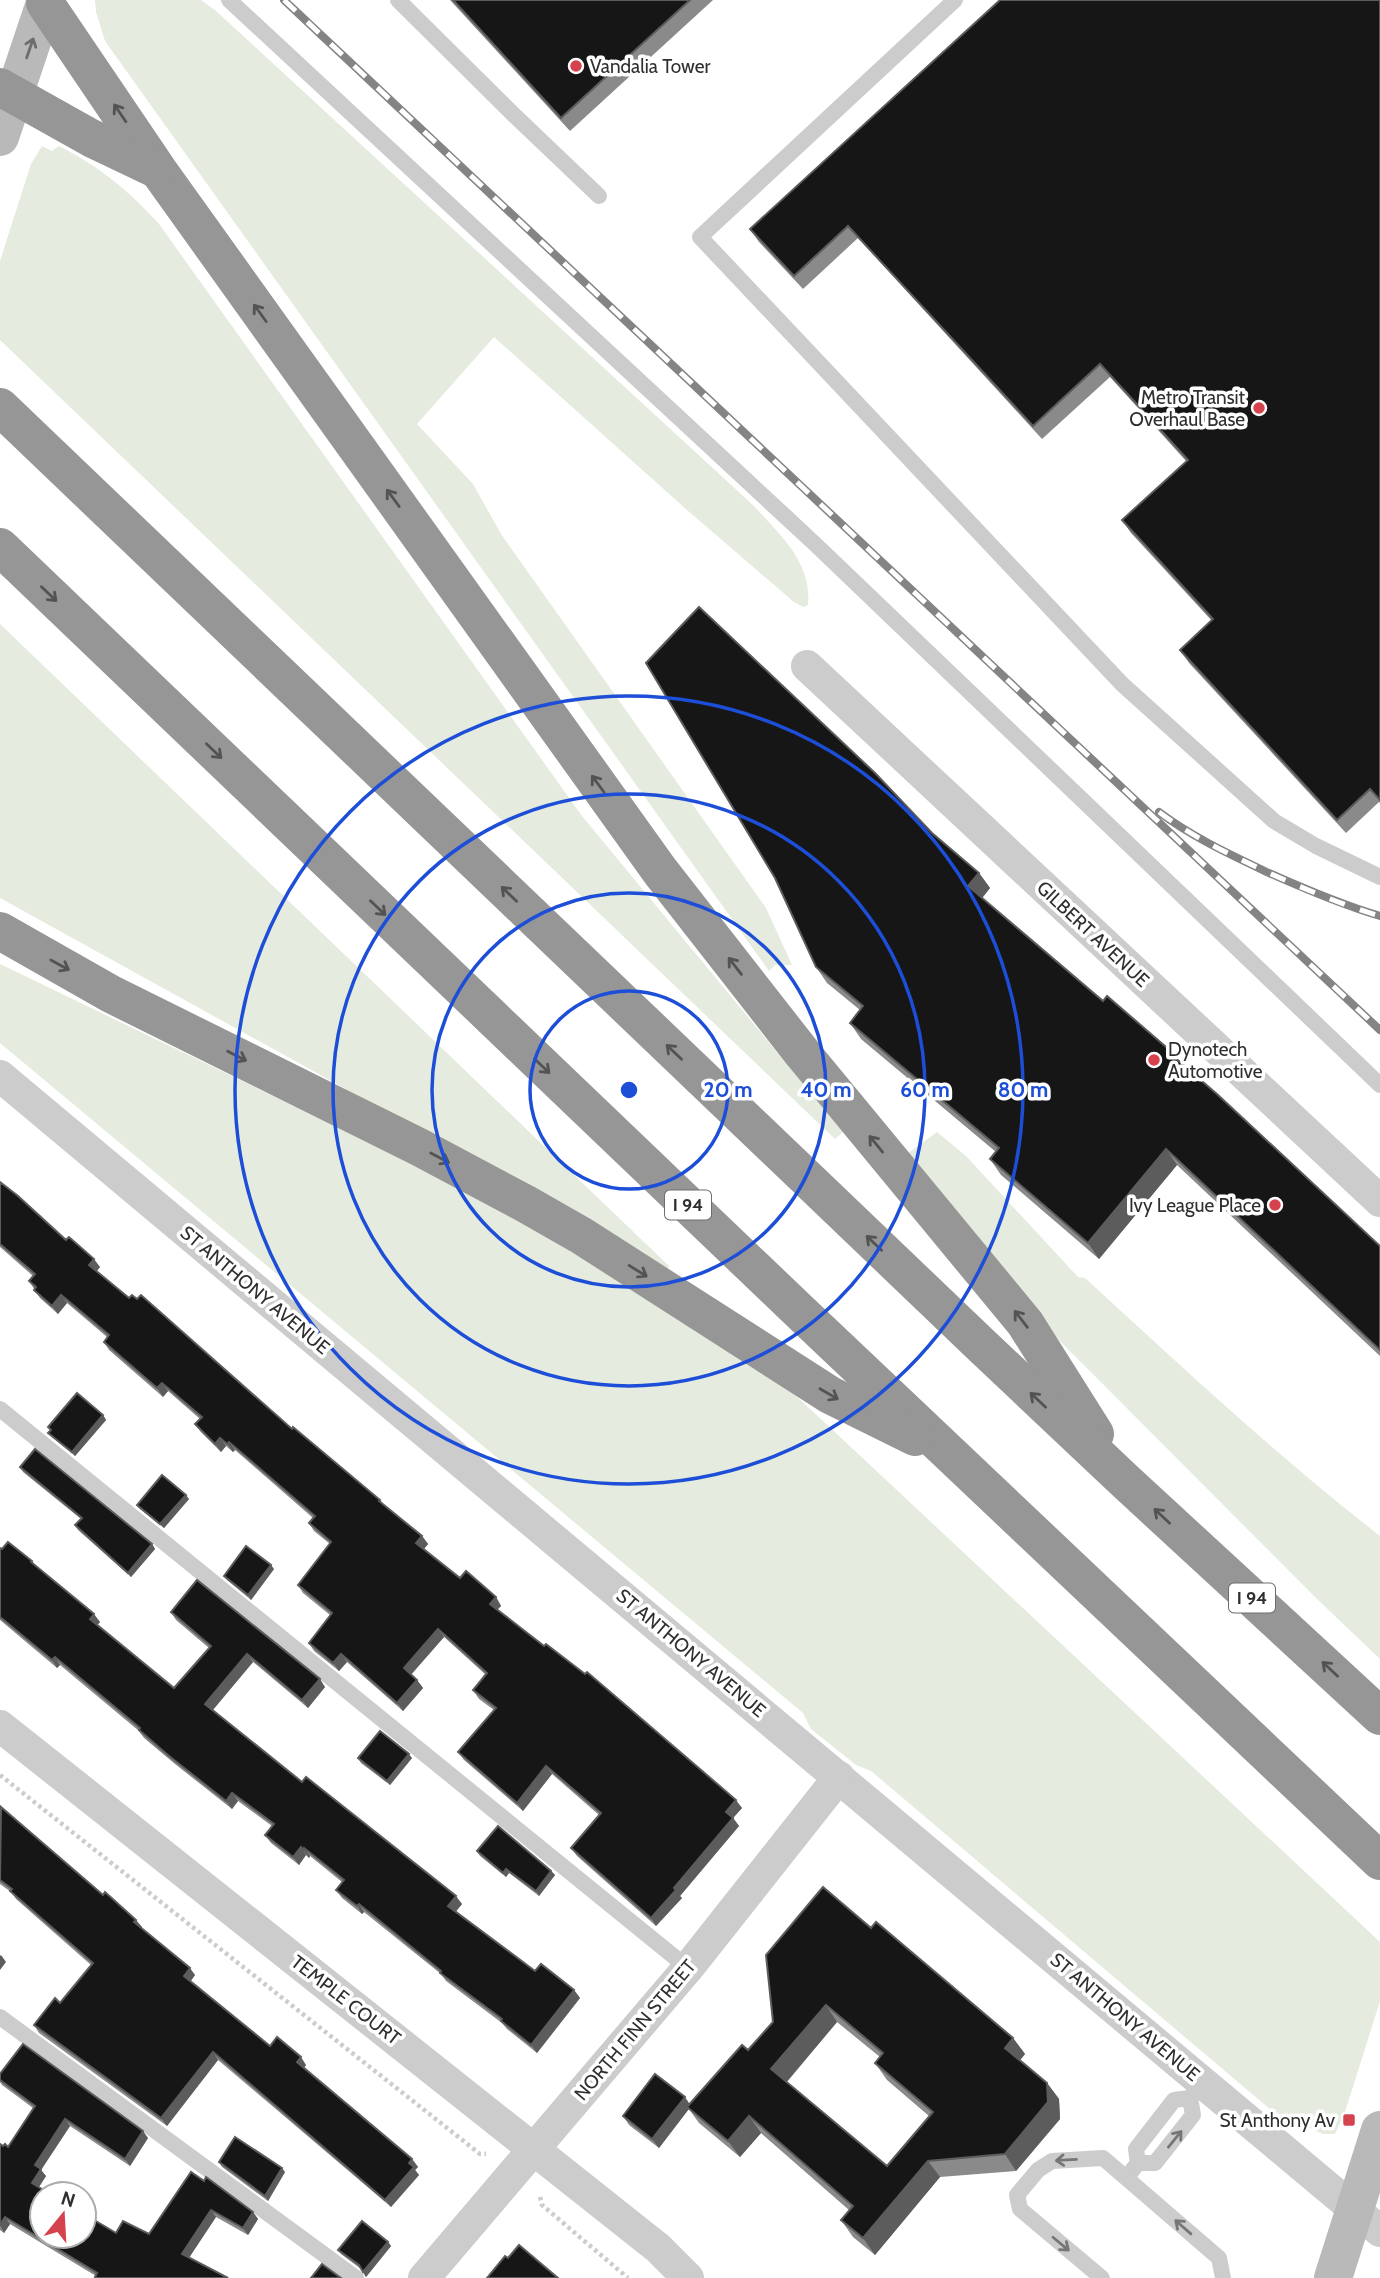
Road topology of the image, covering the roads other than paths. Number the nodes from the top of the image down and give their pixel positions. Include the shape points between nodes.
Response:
1 (229, 0) edge
2 (398, 0) edge
3 (955, 0) edge
4 (46, 1) edge
5 (7, 91) edge
6 (0, 137) edge
7 (158, 170) junction
8 (599, 196) dead end
9 (0, 407) edge
10 (0, 547) edge
11 (807, 666) dead end
12 (1380, 877) edge
13 (0, 931) edge
14 (0, 1076) edge
15 (1380, 1085) edge
16 (1380, 1201) edge
17 (0, 1409) edge
18 (951, 1455) junction
19 (1124, 1480) junction
20 (1380, 1716) edge
21 (0, 1726) edge
22 (839, 1777) junction
23 (1380, 1861) edge
24 (688, 1968) junction
25 (0, 2017) edge
26 (1197, 2090) junction
27 (1380, 2130) edge
28 (534, 2149) junction
29 (1138, 2163) junction
30 (1127, 2177) junction
31 (1368, 2220) edge
32 (356, 2278) edge
33 (424, 2278) edge
34 (688, 2278) edge
35 (1102, 2278) edge
36 (1223, 2278) edge
37 (1333, 2278) edge

1 - 15 lane via 815,544
2 - 8 lane
3 - 12 lane via 699,237 1122,684 1275,821
5 -> 4 street
7 -> 4 highway
5 - 6 street
5 - 7 highway
19 -> 7 highway via 1025,1323 803,1054 660,871
19 -> 9 highway, I 94
10 -> 18 highway, I 94
11 - 16 street, GILBERT AVENUE
13 -> 18 highway via 111,993 526,1204 830,1395
14 - 22 street, ST ANTHONY AVENUE
17 - 24 lane
18 - 23 highway, I 94
20 -> 19 highway, I 94
21 - 28 street, TEMPLE COURT
22 - 24 street, NORTH FINN STREET
22 - 26 street, ST ANTHONY AVENUE
24 - 28 street, NORTH FINN STREET
25 - 32 lane
26 - 29 lane via 1167,2109 1136,2148
29 -> 26 lane via 1155,2163 1186,2125 1194,2115
26 - 31 street, ST ANTHONY AVENUE
27 - 31 street
28 - 33 street, NORTH FINN STREET
28 - 34 street, TEMPLE COURT via 658,2248
29 - 30 lane
30 -> 35 lane via 1103,2158 1052,2161 1038,2169 1017,2195 1020,2209
36 -> 30 lane via 1219,2258
31 - 37 street

